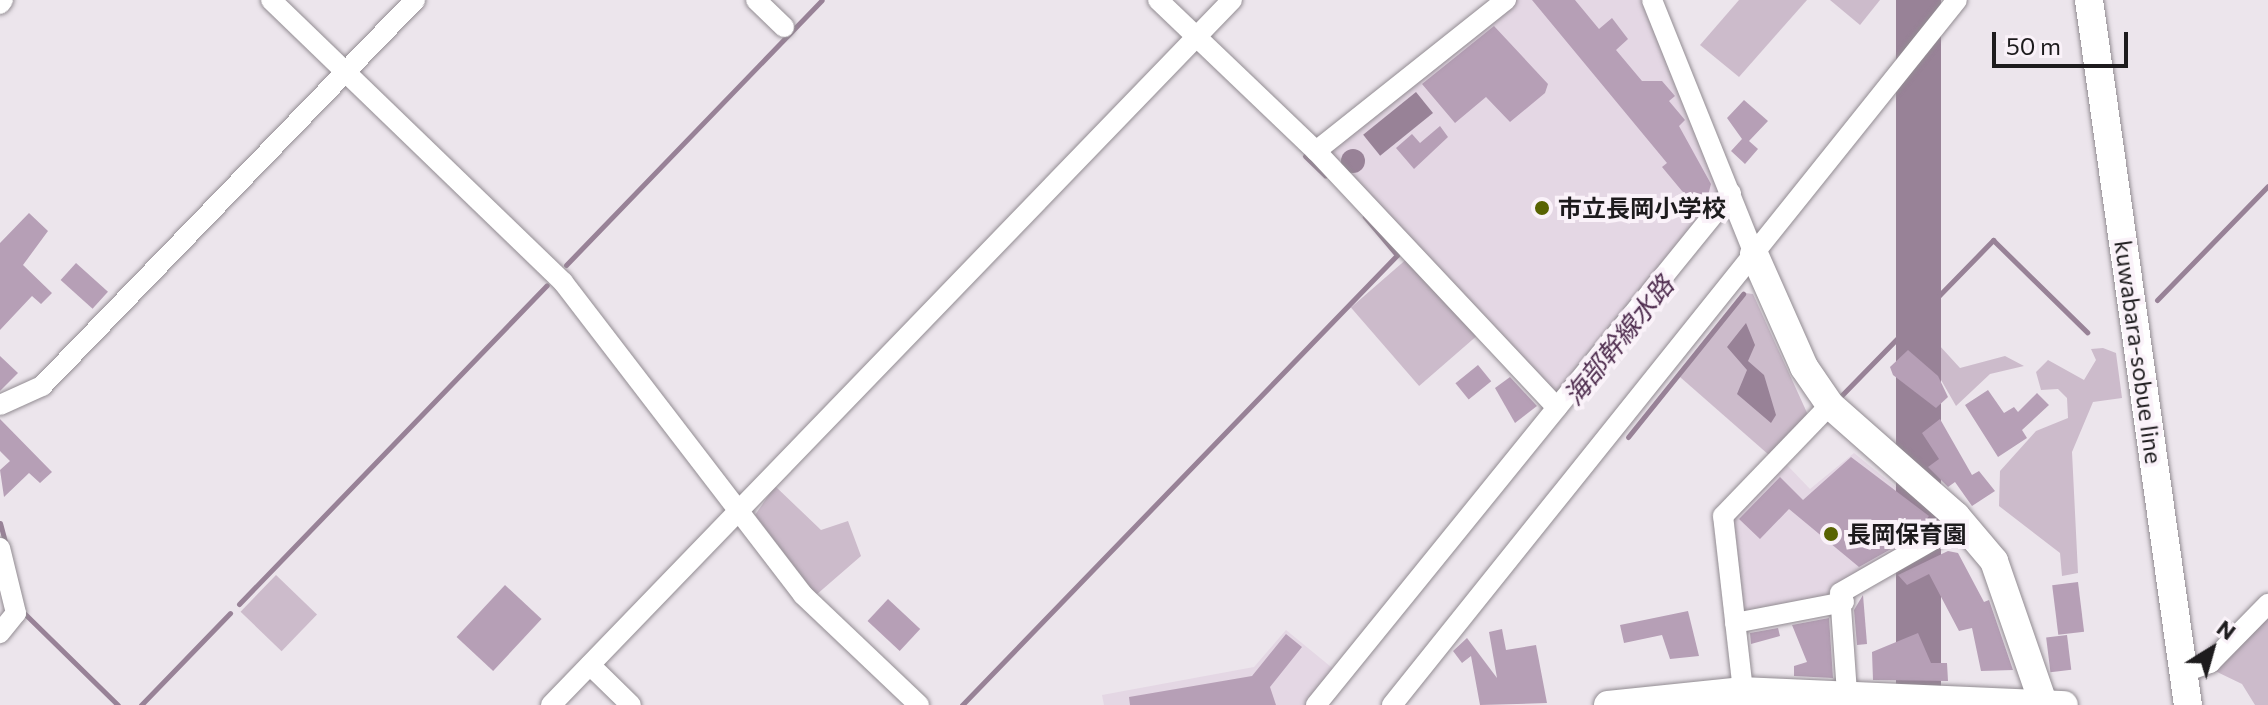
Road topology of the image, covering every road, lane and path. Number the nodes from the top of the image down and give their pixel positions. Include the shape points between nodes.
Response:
1 (271, 0) edge
2 (415, 0) edge
3 (756, 0) edge
4 (1158, 0) edge
5 (1232, 0) edge
6 (1506, 0) edge
7 (1652, 0) edge
8 (1957, 0) edge
9 (2089, 0) edge
10 (784, 27) dead end
11 (1196, 37) junction
12 (345, 72) junction
13 (1316, 151) junction
14 (1732, 196) junction
15 (1752, 248) junction
16 (0, 405) edge
17 (1830, 405) junction
18 (1557, 408) junction
19 (739, 512) junction
20 (1962, 523) junction
21 (0, 548) edge
22 (1844, 602) junction
23 (2268, 604) edge
24 (1735, 623) junction
25 (0, 633) edge
26 (590, 665) junction
27 (2184, 672) junction
28 (1743, 691) junction
29 (1847, 693) junction
30 (1792, 698) edge
31 (2053, 702) edge
32 (551, 705) edge
33 (631, 705) edge
34 (919, 705) edge
35 (1316, 705) edge
36 (1392, 705) edge
37 (1608, 705) edge
38 (2188, 705) edge

1 - 12 street
2 - 12 street
3 - 10 street
4 - 11 street
5 - 11 street
6 - 13 street
7 - 14 street
8 - 15 street
9 - 27 main road, kuwabara-sobue line
11 - 13 street
11 - 19 street
12 - 16 street via 42,386
12 - 19 street via 563,282
13 - 18 street
14 - 15 street
14 - 18 street
15 - 17 main road via 1804,367
15 - 36 street
17 - 20 main road
17 - 24 street via 1723,516
18 - 35 street
19 - 26 street
19 - 34 street via 803,595
20 - 22 street via 1840,593
20 - 31 main road via 2009,592
21 - 25 street via 16,613
22 - 24 street
22 - 29 street
23 - 27 street via 2210,663
24 - 28 street
26 - 32 street
26 - 33 street
27 - 38 main road, kuwabara-sobue line
28 - 30 main road
28 - 37 main road
29 - 30 main road
29 - 31 main road

